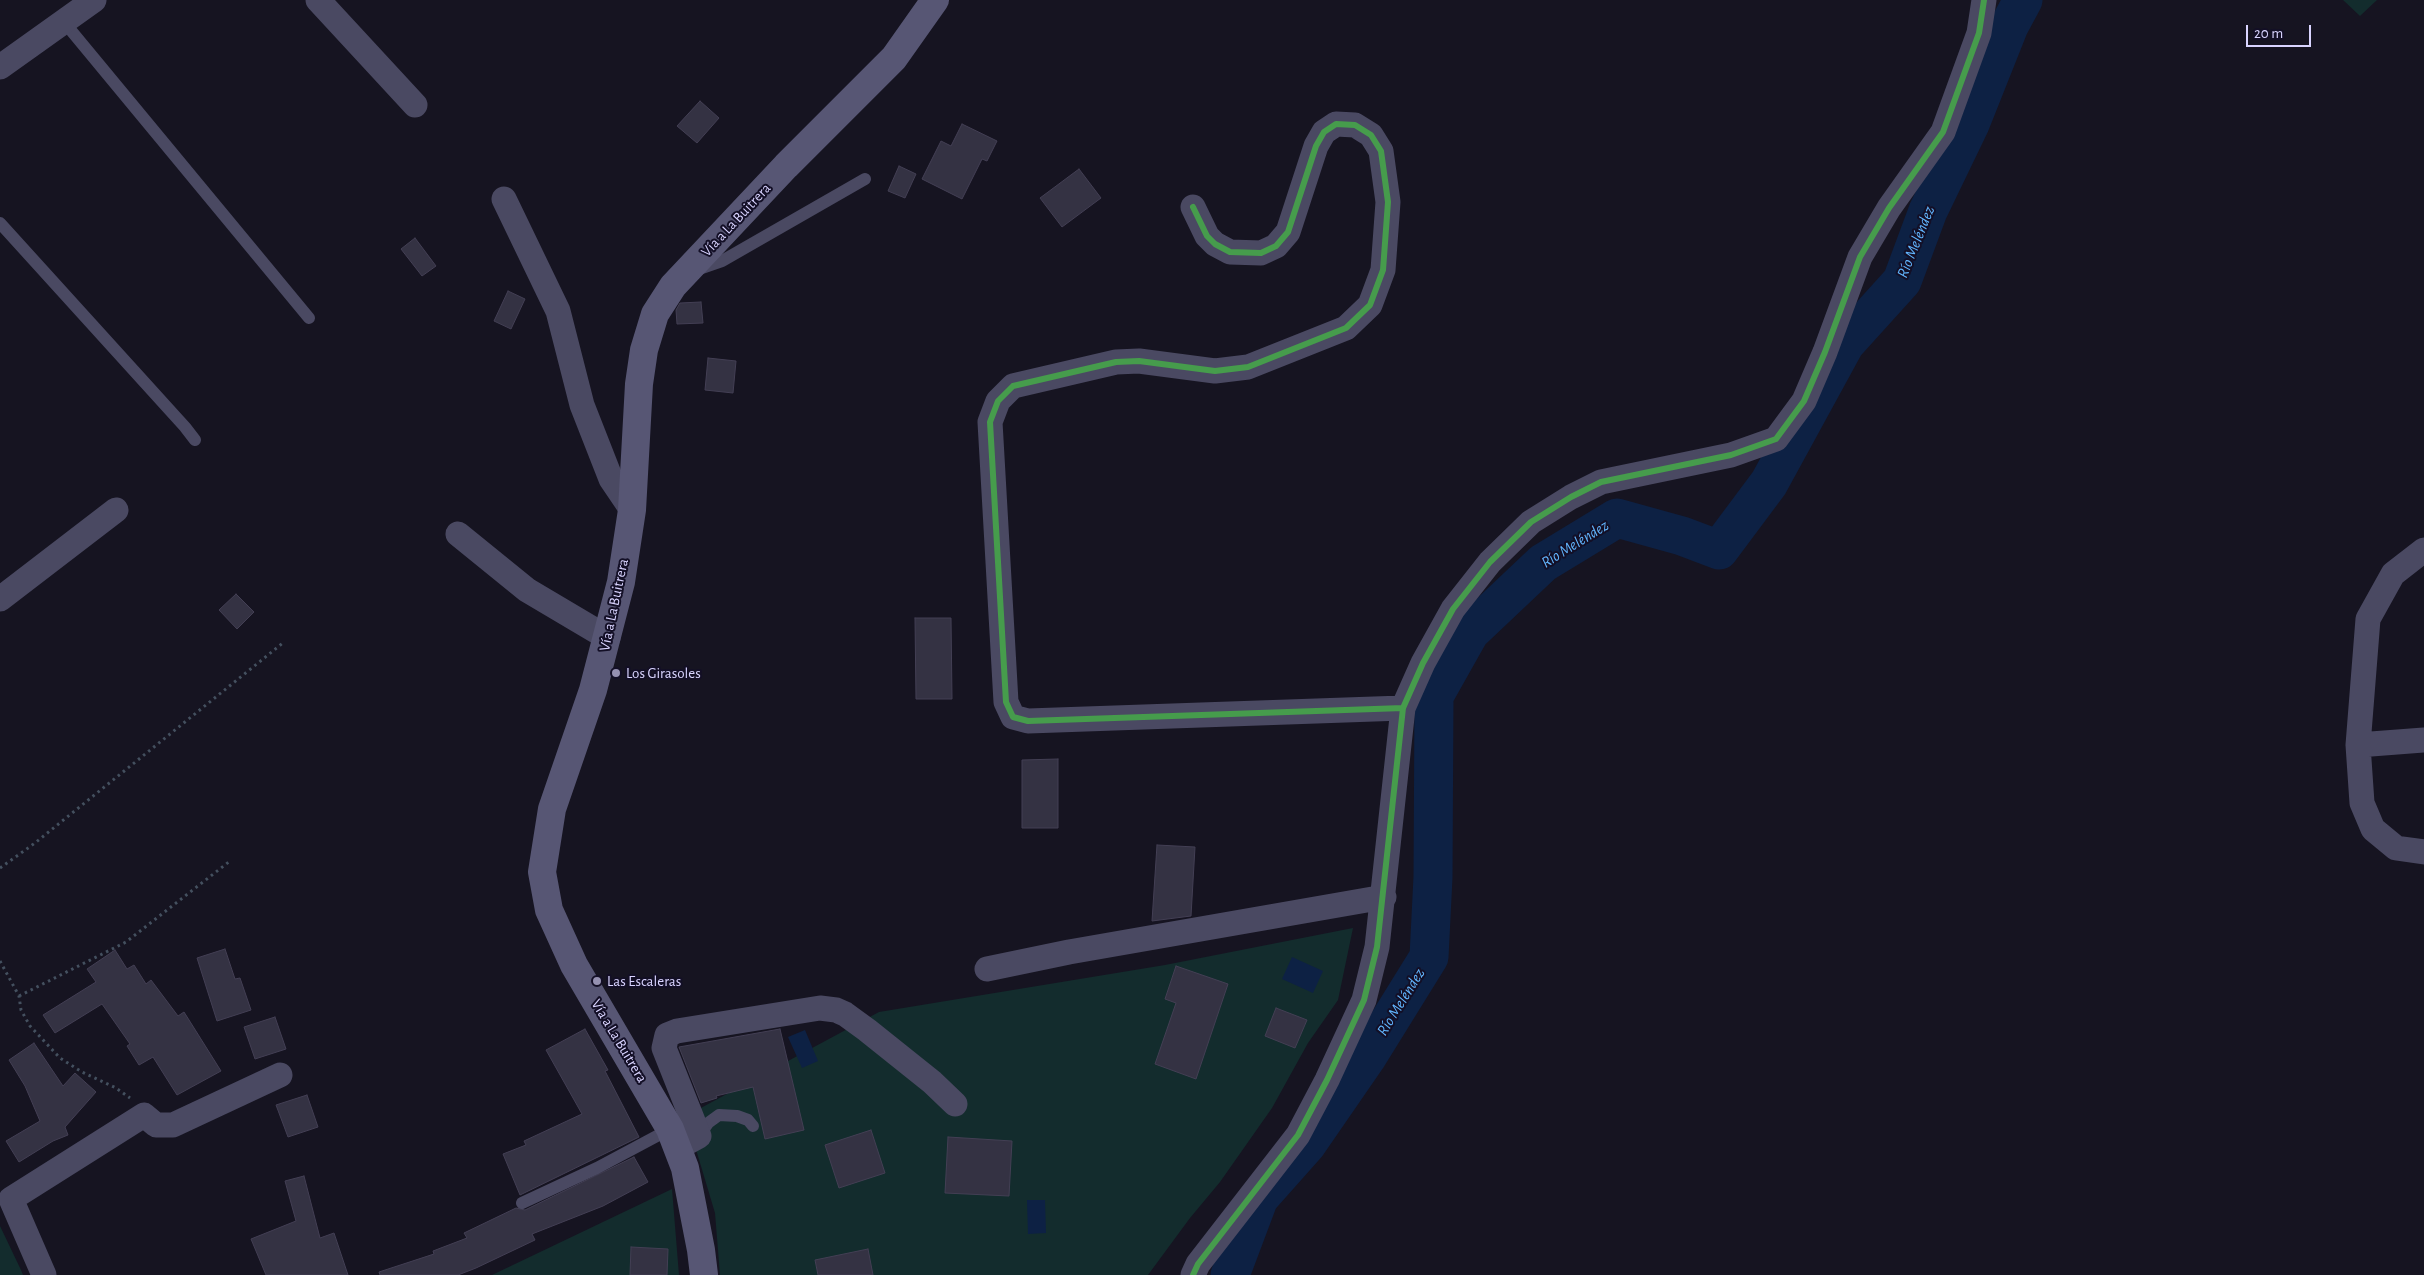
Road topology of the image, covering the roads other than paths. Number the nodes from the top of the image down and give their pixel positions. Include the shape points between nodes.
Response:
1 (93, 0) edge
2 (318, 0) edge
3 (935, 0) edge
4 (1984, 0) edge
5 (64, 22) junction
6 (0, 67) edge
7 (415, 105) dead end
8 (865, 180) dead end
9 (504, 199) dead end
10 (1193, 207) dead end
11 (0, 223) edge
12 (686, 274) junction
13 (309, 318) dead end
14 (195, 440) dead end
15 (116, 510) dead end
16 (632, 510) junction
17 (458, 534) dead end
18 (2424, 550) edge
19 (0, 600) edge
20 (608, 638) junction
21 (1403, 708) junction
22 (2424, 740) edge
23 (2358, 744) junction
24 (2424, 852) edge
25 (1384, 897) junction
26 (987, 969) dead end
27 (280, 1075) dead end
28 (955, 1104) dead end
29 (753, 1126) dead end
30 (682, 1138) junction
31 (522, 1204) dead end
32 (44, 1275) edge
33 (704, 1275) edge
34 (1193, 1275) edge

1 - 5 street
2 - 7 street
3 - 12 street, Vía a La Buitrera via 894,58 786,166
4 - 21 street via 1979,33 1944,132 1889,208 1860,257 1804,401 1776,438 1731,455 1601,482 1531,522 1490,562 1453,609
5 - 6 street
5 - 13 lane
8 - 12 lane via 722,262
9 - 16 street via 558,312 582,405 611,479
10 - 21 street via 1207,236 1230,252 1261,252 1276,246 1288,232 1316,146 1324,132 1336,124 1355,125 1371,135 1381,151 1388,202 1382,270 1370,305 1346,328 1248,367 1215,370 1139,361 1116,362 1013,386 998,401 990,422 1006,702 1013,717 1028,721
11 - 14 lane
12 - 16 street, Vía a La Buitrera via 673,286 655,314 644,350
15 - 19 street
16 - 20 street, Vía a La Buitrera
17 - 20 street via 527,590
18 - 23 street via 2393,574 2368,619
20 - 30 street, Vía a La Buitrera via 552,809 542,872 549,910 574,965
21 - 25 street
22 - 23 street
23 - 24 street via 2362,803 2373,830 2396,848
25 - 26 street
25 - 34 street via 1377,947 1364,1000 1327,1080 1298,1135 1198,1264
27 - 32 street via 173,1125 156,1125 144,1115 11,1198
28 - 30 street via 845,1014 820,1008 667,1035 664,1048
29 - 30 lane via 737,1116 719,1115
30 - 31 lane via 597,1168
30 - 33 street, Vía a La Buitrera

